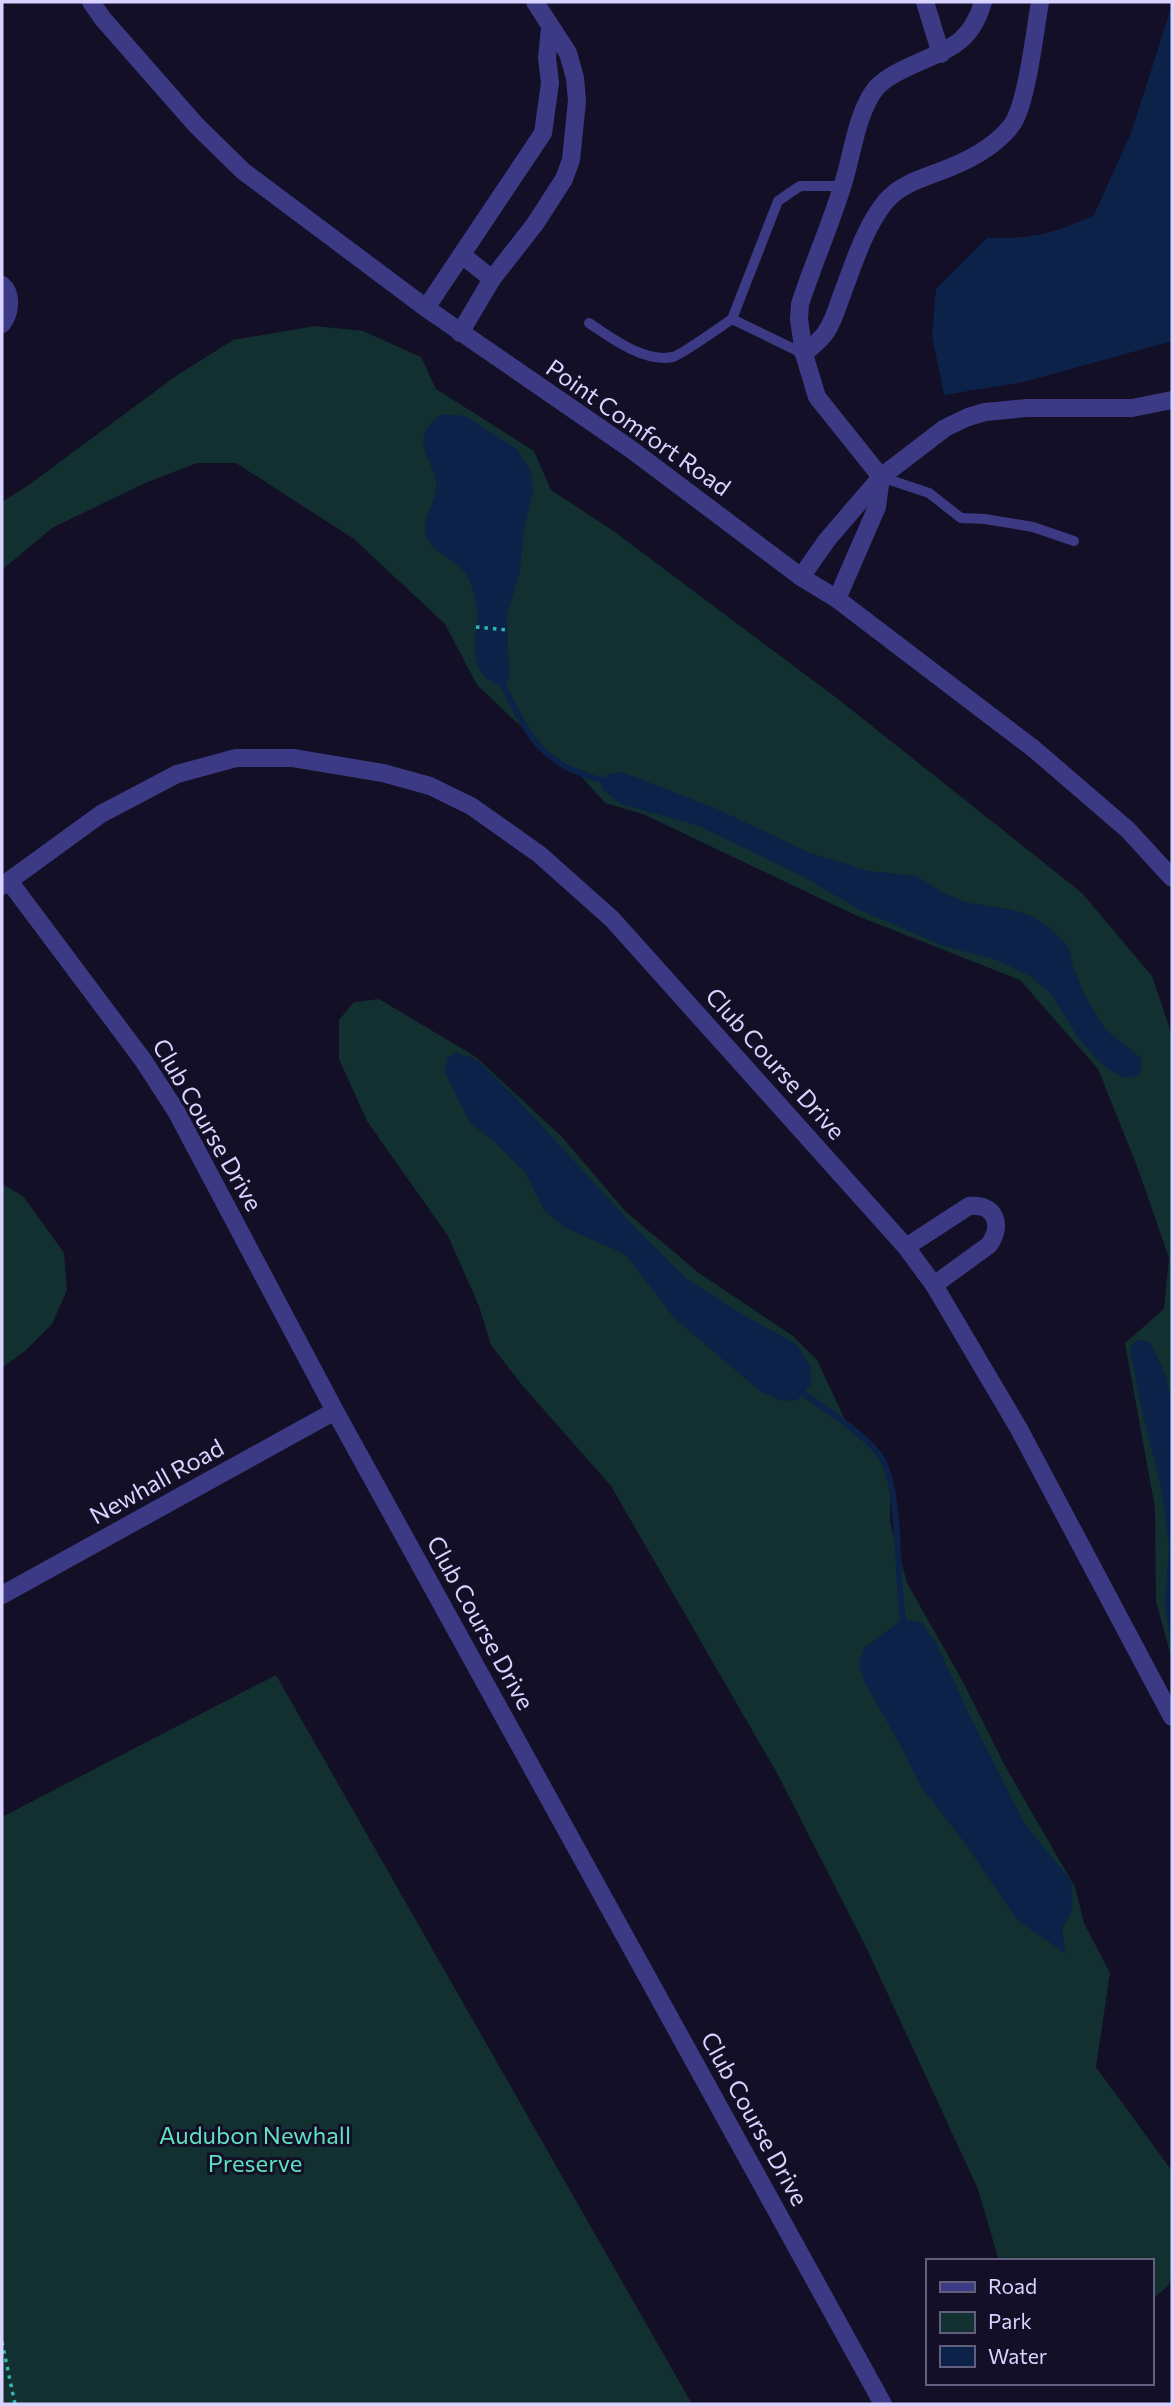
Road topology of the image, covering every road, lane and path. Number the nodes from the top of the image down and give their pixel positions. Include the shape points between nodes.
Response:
1 (91, 2) edge
2 (535, 2) edge
3 (925, 2) edge
4 (983, 2) edge
5 (1040, 2) edge
6 (550, 28) junction
7 (941, 54) junction
8 (543, 134) junction
9 (574, 142) junction
10 (843, 186) junction
11 (462, 255) junction
12 (492, 279) junction
13 (2, 285) edge
14 (426, 309) junction
15 (732, 320) junction
16 (589, 323) dead end
17 (2, 324) edge
18 (460, 333) junction
19 (804, 354) junction
20 (1172, 400) edge
21 (881, 477) junction
22 (1074, 541) dead end
23 (801, 577) junction
24 (837, 599) junction
25 (476, 627) dead end
26 (508, 630) dead end
27 (1172, 878) edge
28 (5, 884) edge
29 (906, 1247) junction
30 (934, 1286) junction
31 (335, 1411) junction
32 (2, 1595) edge
33 (1172, 1717) edge
34 (2, 2342) edge
35 (15, 2404) edge
36 (883, 2404) edge

1 - 14 street, Point Comfort Road via 196,125 243,171
2 - 6 street
3 - 7 street
4 - 7 street via 970,32
5 - 19 street via 1013,124 974,156 908,184 886,201 826,332
6 - 8 street via 550,83
6 - 9 street via 568,53 575,78
7 - 10 street via 884,80 874,90
8 - 9 street
8 - 11 street
9 - 12 street via 564,179
10 - 15 lane via 800,186 778,201
10 - 19 street via 800,304
11 - 12 street
11 - 14 street
12 - 18 street
13 - 17 street via 9,296
14 - 18 street, Point Comfort Road
15 - 16 lane via 674,357 625,347
15 - 19 lane
18 - 23 street, Point Comfort Road via 632,450
19 - 21 street via 817,397
20 - 21 street via 1132,408 1027,408 976,414 945,428
21 - 22 lane via 929,493 961,518 1033,527
21 - 23 street
21 - 24 street via 877,507
23 - 24 street, Point Comfort Road
24 - 27 street, Point Comfort Road via 1034,749 1128,831
25 - 26 path
28 - 29 street, Club Course Drive via 101,814 177,774 236,758 293,758 430,786 471,806 539,854 612,919
28 - 31 street, Club Course Drive via 143,1060 176,1111
29 - 30 street, Club Course Drive
29 - 30 street via 969,1206 985,1207 993,1214 998,1227 989,1245
30 - 33 street, Club Course Drive via 1019,1429
31 - 32 street, Newhall Road
31 - 36 street, Club Course Drive
34 - 35 path

